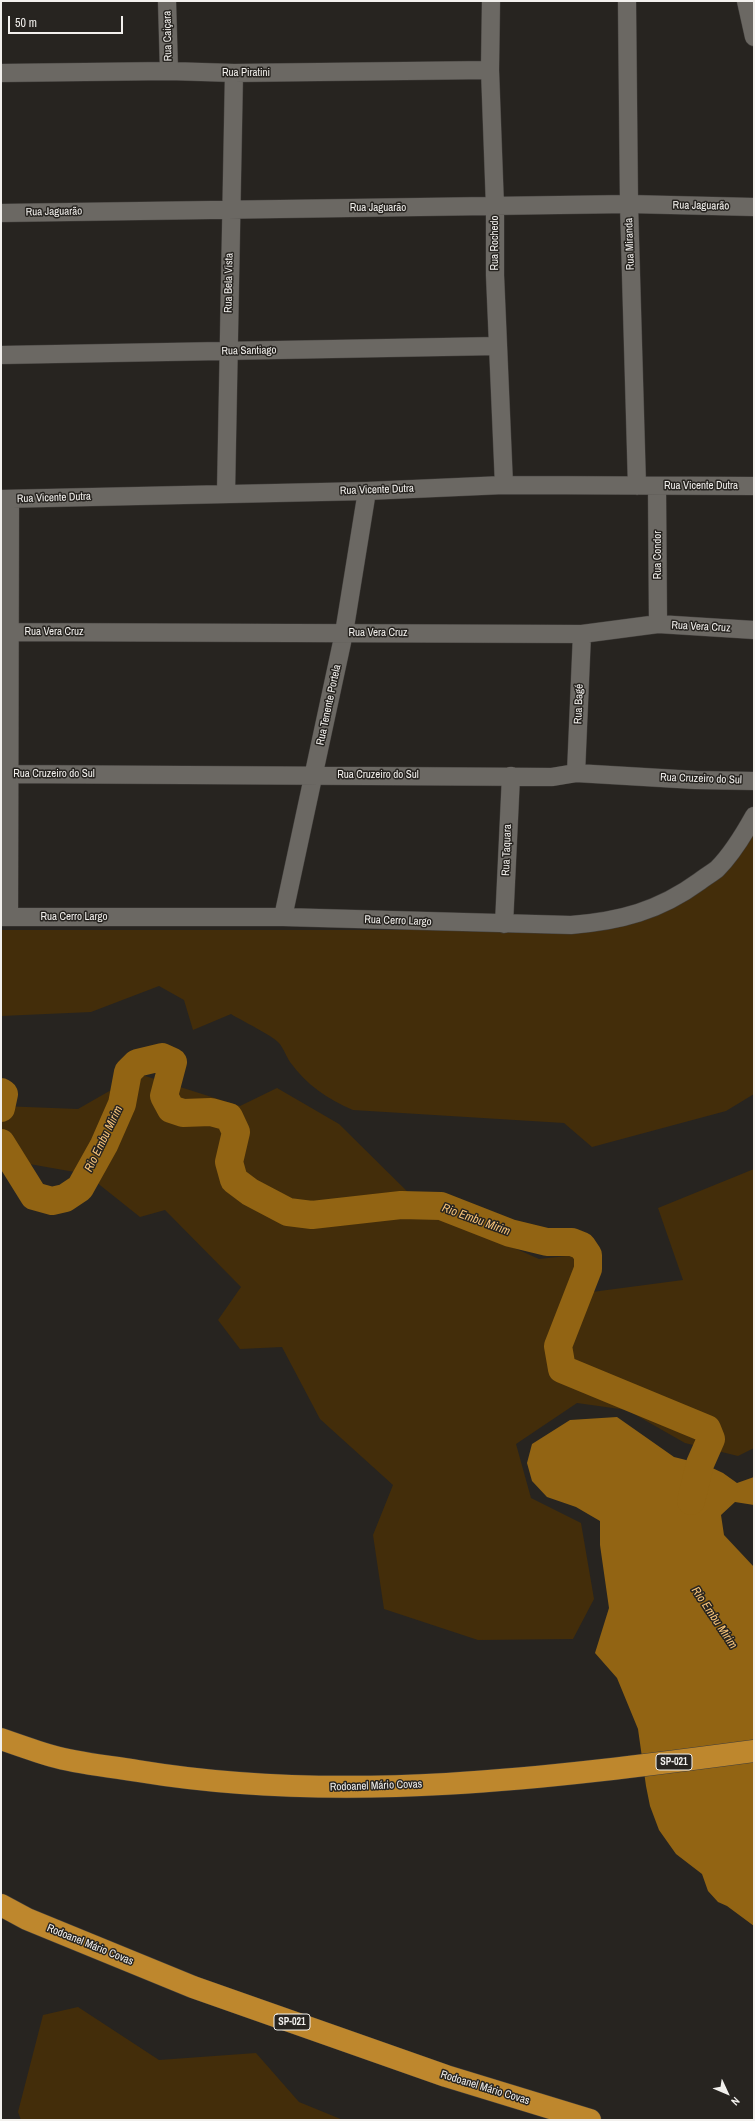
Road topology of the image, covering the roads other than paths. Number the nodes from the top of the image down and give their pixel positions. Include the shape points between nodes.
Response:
1 (167, 1) edge
2 (492, 1) edge
3 (627, 1) edge
4 (746, 1) edge
5 (754, 38) edge
6 (490, 70) junction
7 (169, 71) junction
8 (1, 72) edge
9 (234, 73) junction
10 (629, 204) junction
11 (495, 207) junction
12 (754, 207) edge
13 (230, 209) junction
14 (1, 213) edge
15 (498, 346) junction
16 (228, 352) junction
17 (1, 355) edge
18 (504, 485) junction
19 (637, 486) junction
20 (657, 486) junction
21 (754, 486) edge
22 (368, 491) junction
23 (226, 493) junction
24 (5, 499) edge
25 (658, 624) junction
26 (754, 630) edge
27 (5, 632) edge
28 (344, 633) junction
29 (582, 634) junction
30 (576, 773) junction
31 (5, 774) edge
32 (315, 775) junction
33 (511, 776) junction
34 (754, 781) edge
35 (754, 816) edge
36 (5, 917) edge
37 (283, 917) junction
38 (504, 924) junction
39 (1, 1739) edge
40 (754, 1751) edge
41 (1, 1905) edge
42 (590, 2120) edge

1 - 7 street, Rua Caiçara
2 - 6 street, Rua Rochedo
3 - 10 street, Rua Miranda
4 - 5 street
6 - 9 street, Rua Piratini
6 - 11 street, Rua Rochedo
7 - 8 street, Rua Piratini
7 - 9 street, Rua Piratini
9 - 13 street, Rua Bela Vista
10 - 11 street, Rua Jaguarão
10 - 12 street, Rua Jaguarão
10 - 19 street, Rua Miranda
11 - 13 street, Rua Jaguarão
11 - 15 street, Rua Rochedo
13 - 14 street, Rua Jaguarão
13 - 16 street, Rua Bela Vista
15 - 16 street, Rua Santiago
15 - 18 street, Rua Rochedo
16 - 17 street, Rua Santiago
16 - 23 street, Rua Bela Vista
18 - 19 street, Rua Vicente Dutra
18 - 22 street, Rua Vicente Dutra
19 - 20 street, Rua Vicente Dutra
20 - 21 street, Rua Vicente Dutra
20 - 25 street, Rua Condor
22 - 23 street, Rua Vicente Dutra
22 - 28 street, Rua Tenente Portela
23 - 24 street, Rua Vicente Dutra
24 - 27 street
25 - 26 street, Rua Vera Cruz
25 - 29 street, Rua Vera Cruz
27 - 28 street, Rua Vera Cruz
27 - 31 street
28 - 29 street, Rua Vera Cruz
28 - 32 street, Rua Tenente Portela
29 - 30 street, Rua Bagé
30 - 33 street, Rua Cruzeiro do Sul via 552,777
30 - 34 street, Rua Cruzeiro do Sul
31 - 32 street, Rua Cruzeiro do Sul
31 - 36 street
32 - 33 street, Rua Cruzeiro do Sul
32 - 37 street, Rua Tenente Portela
33 - 38 street, Rua Taquara
35 - 38 street, Rua Cerro Largo via 741,839 717,869 685,892 641,913 605,922 571,925
36 - 37 street, Rua Cerro Largo
37 - 38 street, Rua Cerro Largo
39 - 40 highway, Rodoanel Mário Covas / SP-021 via 54,1757 197,1781 329,1788 466,1783 594,1772
41 - 42 highway, Rodoanel Mário Covas / SP-021 via 27,1919 193,1988 446,2076

